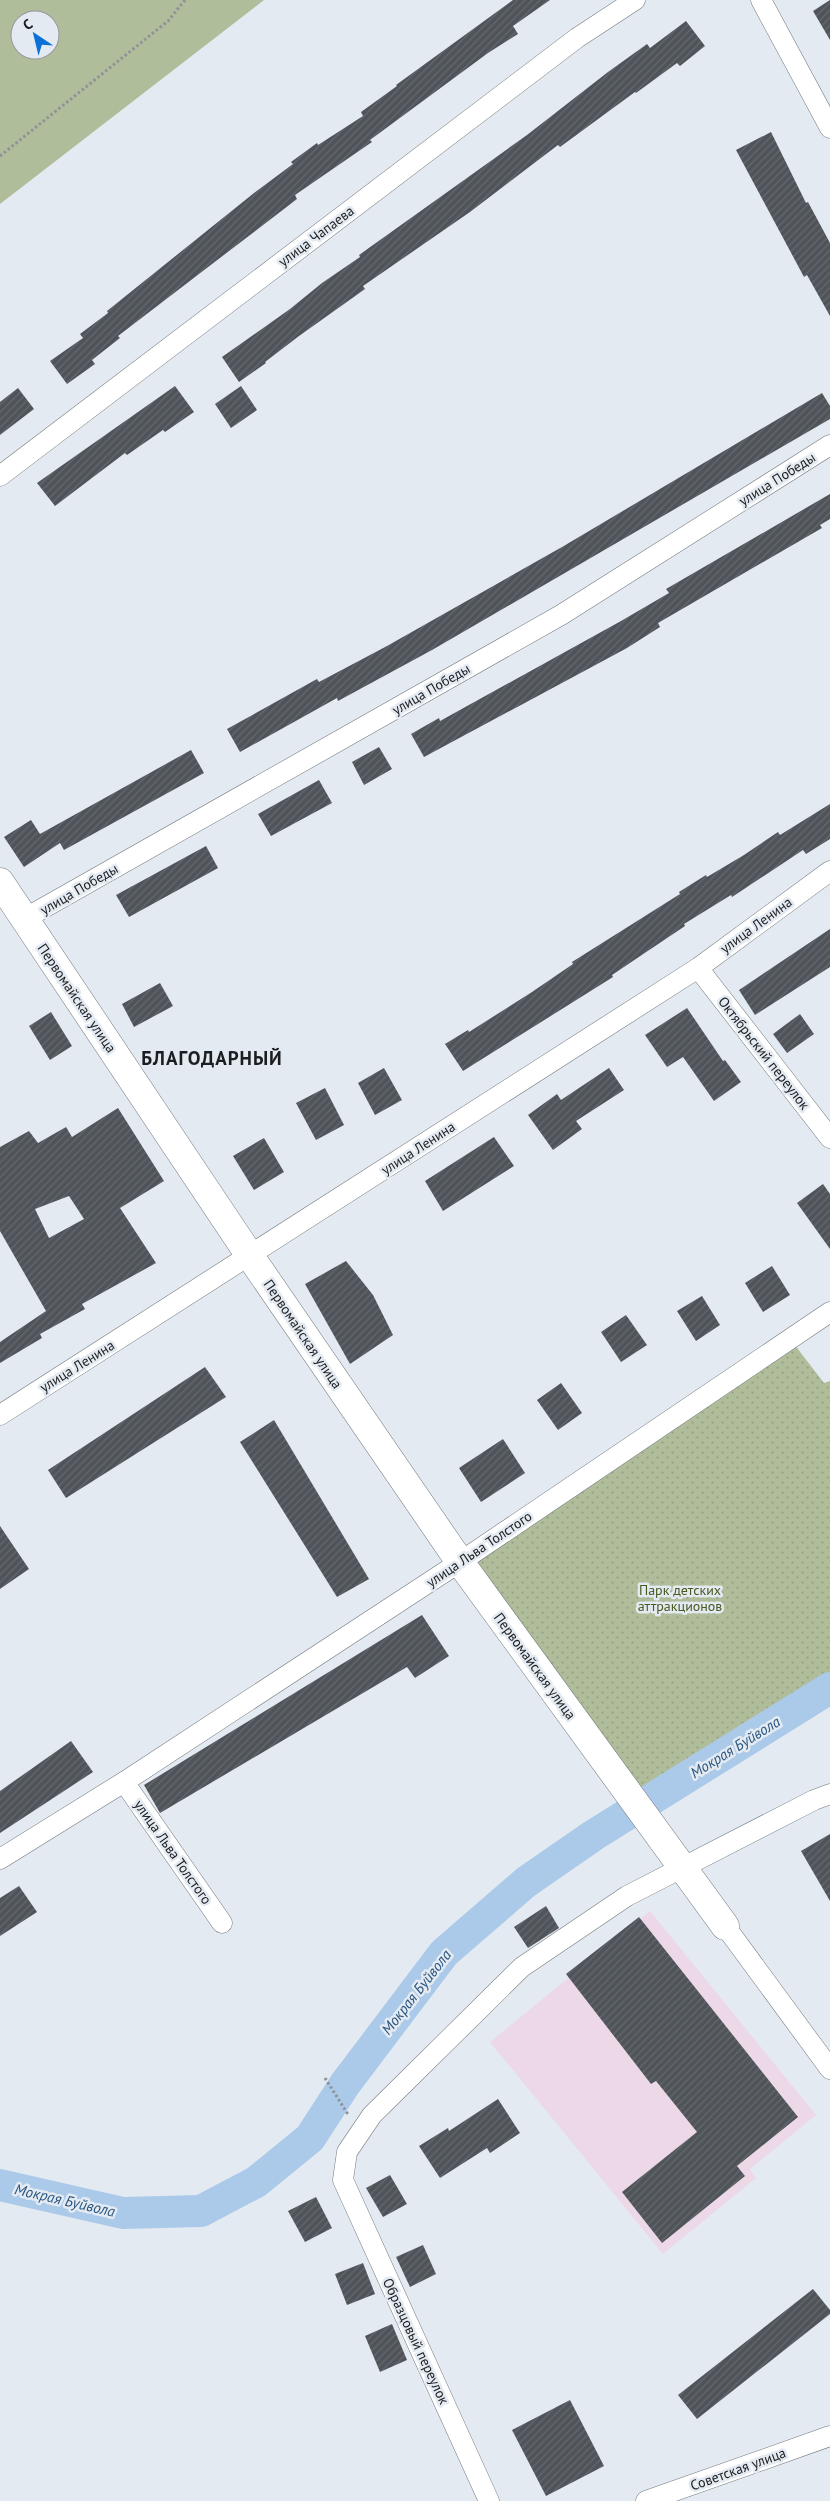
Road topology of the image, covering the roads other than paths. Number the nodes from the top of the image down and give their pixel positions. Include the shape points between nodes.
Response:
1 (635, 0) edge
2 (762, 0) edge
3 (830, 128) edge
4 (830, 445) edge
5 (0, 476) edge
6 (830, 871) edge
7 (0, 882) edge
8 (24, 919) junction
9 (698, 968) junction
10 (830, 1138) edge
11 (250, 1256) junction
12 (830, 1312) edge
13 (0, 1415) edge
14 (460, 1562) junction
15 (124, 1782) junction
16 (830, 1794) edge
17 (0, 1859) edge
18 (682, 1868) junction
19 (222, 1923) dead end
20 (725, 1926) joint
21 (830, 2069) edge
22 (830, 2436) edge
23 (489, 2501) edge
24 (646, 2501) edge

1 - 5 street, улица Чапаева via 577,38
2 - 3 street
4 - 8 street, улица Победы via 561,615
6 - 9 street, улица Ленина
7 - 8 main road, Первомайская улица
8 - 11 main road, Первомайская улица
9 - 10 street, Октябрьский переулок
9 - 11 street, улица Ленина
11 - 13 street, улица Ленина
11 - 14 main road, Первомайская улица
12 - 14 street, улица Льва Толстого
14 - 15 street, улица Льва Толстого
14 - 18 main road, Первомайская улица
15 - 17 street, улица Льва Толстого
15 - 19 street, улица Льва Толстого
16 - 18 street
18 - 20 main road, Первомайская улица
18 - 23 street, Образцовый переулок via 627,1896 522,1967 372,2115 347,2152 343,2180
20 - 21 street
22 - 24 street, Советская улица

